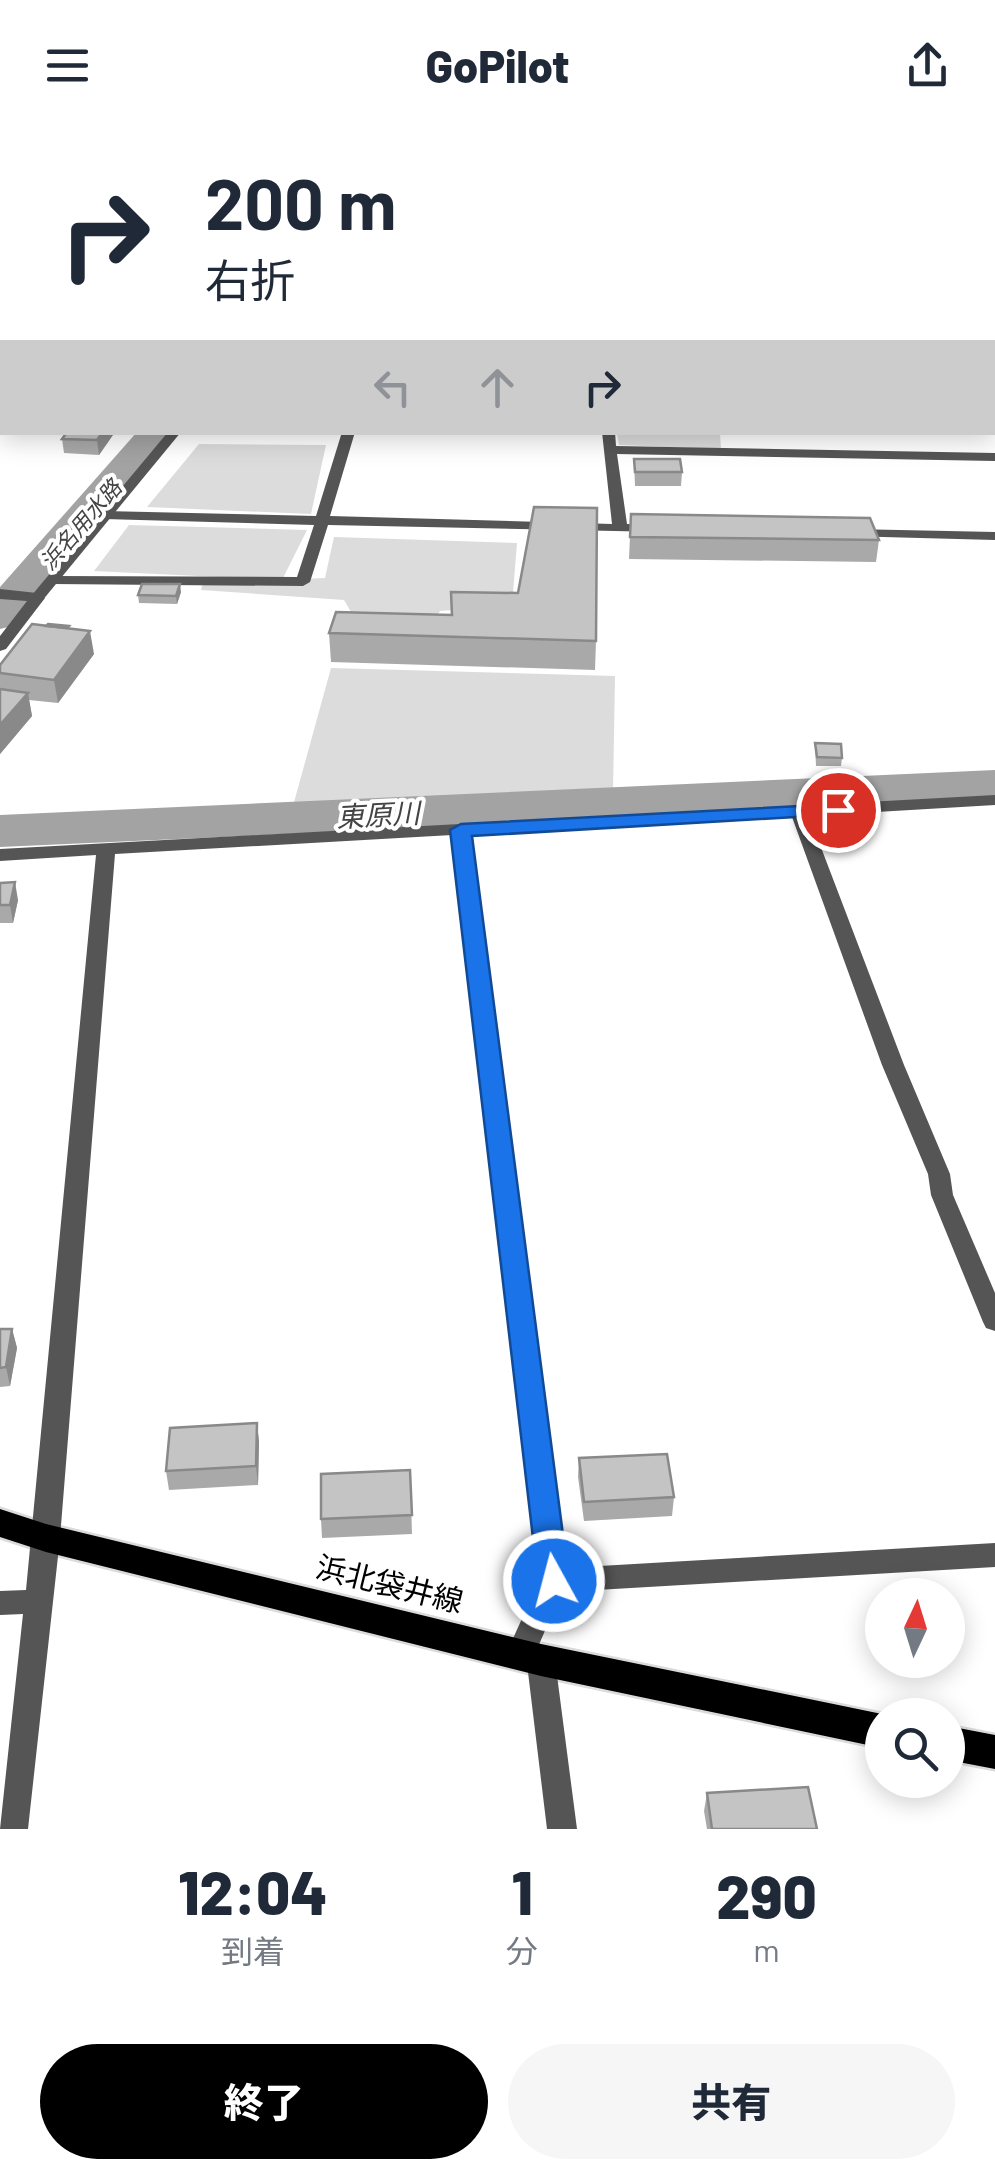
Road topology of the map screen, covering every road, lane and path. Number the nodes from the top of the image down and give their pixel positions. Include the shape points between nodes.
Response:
1 (172, 435) edge
2 (348, 435) edge
3 (608, 435) edge
4 (610, 450) junction
5 (995, 457) edge
6 (104, 515) junction
7 (325, 521) junction
8 (620, 528) junction
9 (679, 529) edge
10 (837, 532) edge
11 (995, 536) edge
12 (52, 580) junction
13 (0, 594) edge
14 (29, 597) junction
15 (0, 646) edge
16 (995, 800) edge
17 (799, 812) junction
18 (461, 830) junction
19 (106, 850) junction
20 (0, 856) edge
21 (995, 1322) edge
22 (0, 1523) edge
23 (46, 1538) junction
24 (995, 1554) edge
25 (554, 1581) junction
26 (38, 1601) junction
27 (0, 1603) edge
28 (531, 1657) junction
29 (865, 1727) edge
30 (965, 1747) edge
31 (995, 1752) edge
32 (13, 1829) edge
33 (562, 1829) edge

1 - 6 street
2 - 7 street
3 - 4 street
4 - 5 street
4 - 8 street
6 - 7 street
6 - 12 street
7 - 8 street
7 - 12 street via 303,582
8 - 9 street
10 - 11 street
12 - 14 street
13 - 14 street
14 - 15 street
16 - 17 street
17 - 18 street
17 - 21 street
18 - 19 street
18 - 25 street
19 - 20 street
19 - 23 street
22 - 23 main road, 浜北袋井線
23 - 26 street
23 - 28 main road, 浜北袋井線
24 - 25 street
25 - 28 street
26 - 27 street
26 - 32 street
28 - 29 main road, 浜北袋井線
28 - 33 street
30 - 31 main road

